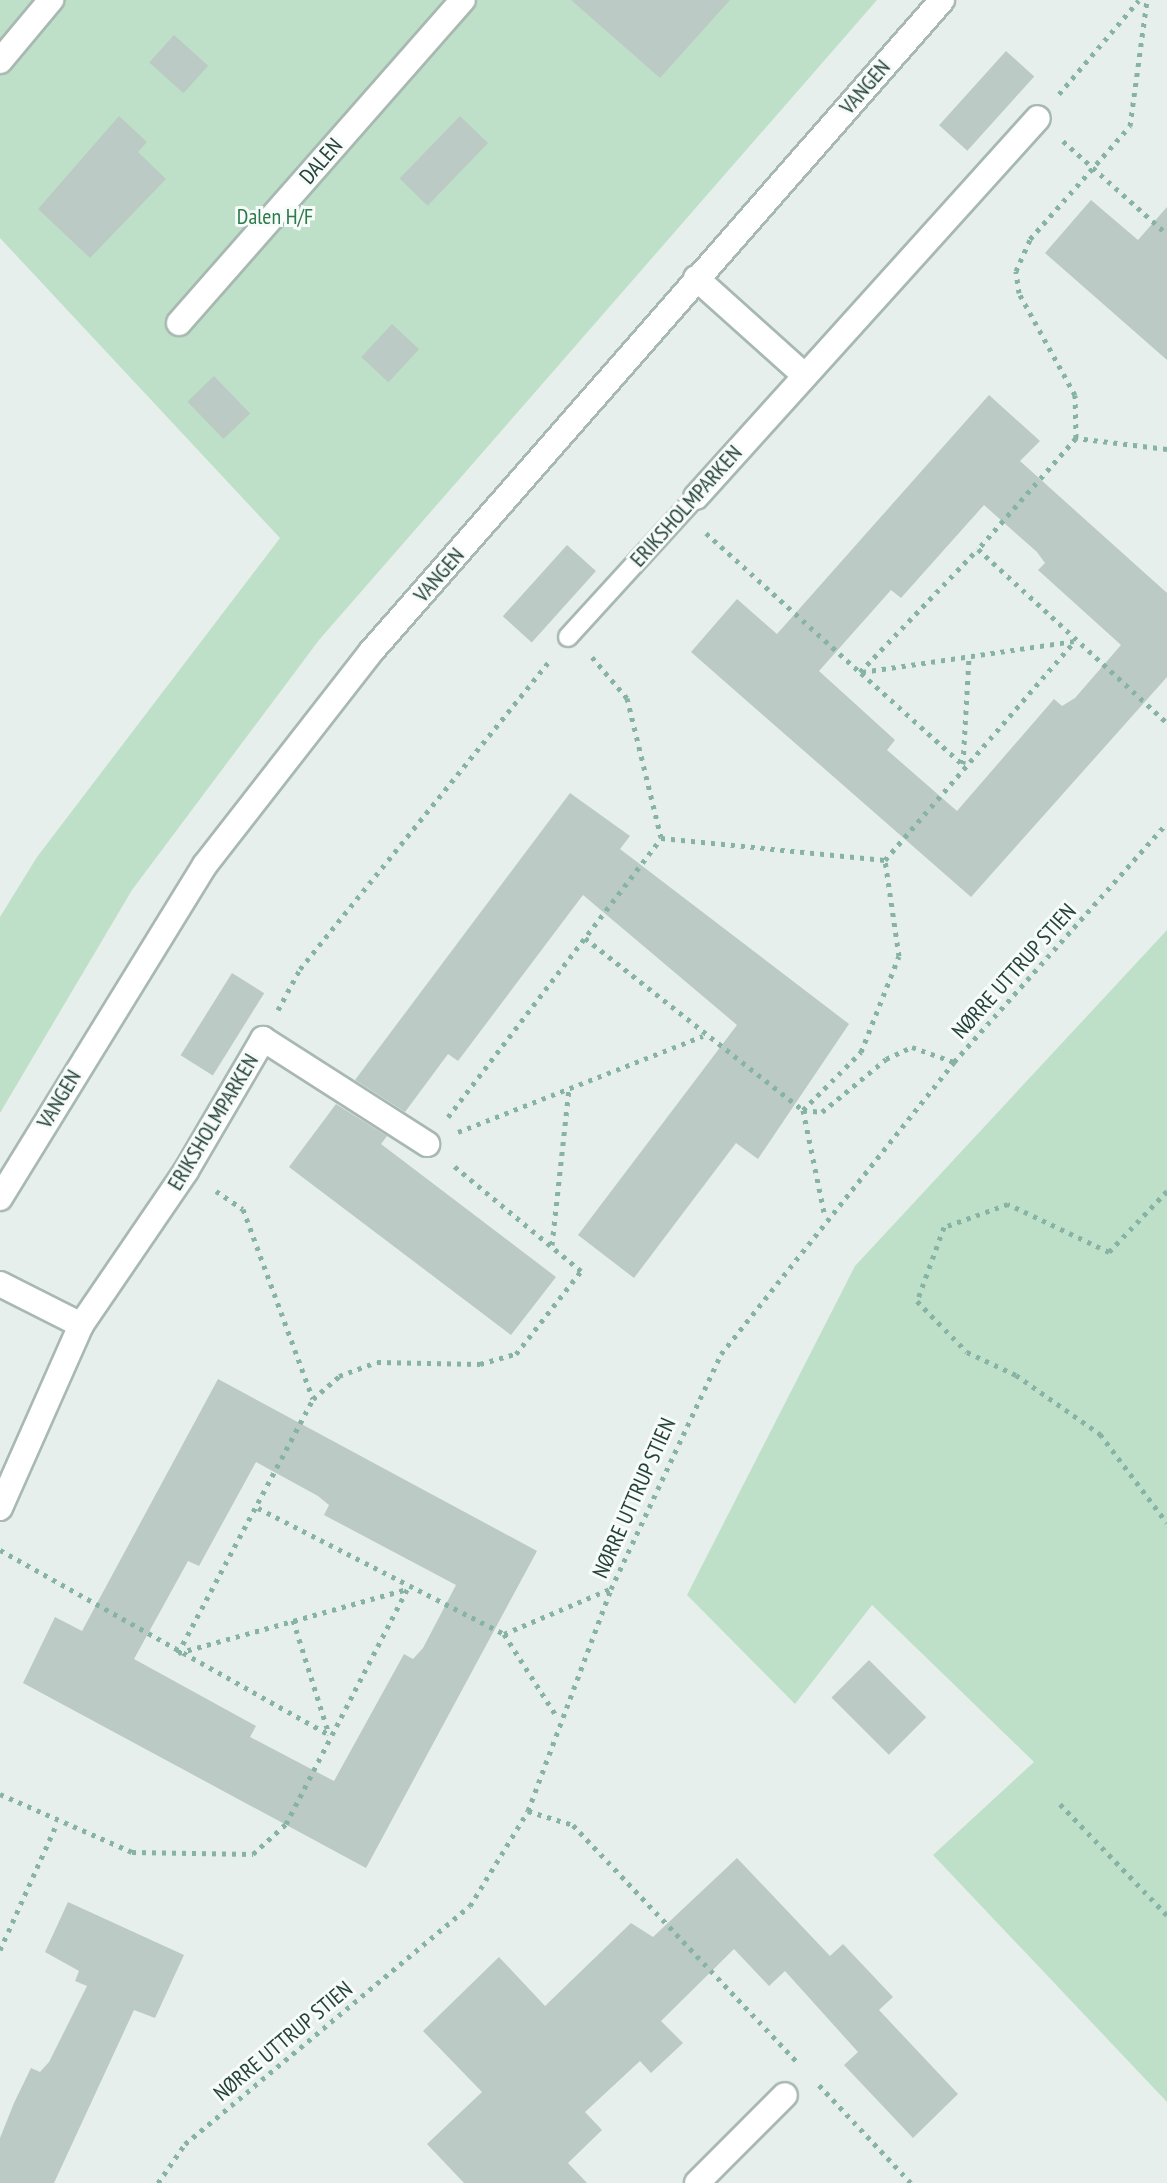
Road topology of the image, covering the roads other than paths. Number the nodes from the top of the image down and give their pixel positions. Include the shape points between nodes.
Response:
1 (51, 0) edge
2 (463, 0) edge
3 (942, 0) edge
4 (0, 61) edge
5 (1038, 118) road end
6 (696, 278) junction
7 (179, 323) dead end
8 (802, 373) junction
9 (688, 504) joint
10 (568, 637) road end
11 (427, 1144) road end
12 (0, 1198) edge
13 (0, 1284) edge
14 (81, 1325) junction
15 (0, 1508) edge
16 (785, 2095) dead end
17 (697, 2183) edge

1 - 4 street
2 - 7 street, DALEN
3 - 6 street, VANGEN
5 - 8 street, ERIKSHOLMPARKEN
6 - 8 street
6 - 12 street, VANGEN via 370,653 205,865
8 - 9 street, ERIKSHOLMPARKEN
9 - 10 lane, ERIKSHOLMPARKEN
11 - 14 street, ERIKSHOLMPARKEN via 263,1039 186,1171
13 - 14 street
14 - 15 street, ERIKSHOLMPARKEN
16 - 17 street

